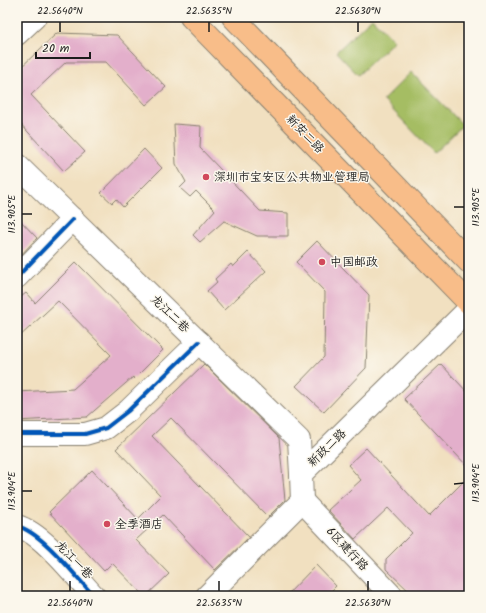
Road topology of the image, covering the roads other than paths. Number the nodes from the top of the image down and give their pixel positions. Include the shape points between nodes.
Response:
1 (35, 17) edge
2 (191, 17) edge
3 (233, 17) edge
4 (17, 34) edge
5 (17, 165) edge
6 (73, 219) junction
7 (469, 262) edge
8 (17, 277) edge
9 (469, 303) edge
10 (469, 309) edge
11 (199, 342) junction
12 (17, 434) edge
13 (301, 474) junction
14 (302, 501) junction
15 (17, 526) edge
16 (94, 596) edge
17 (207, 596) edge
18 (392, 596) edge

1 - 4 street
2 - 9 main road, 新安二路
3 - 7 main road
5 - 6 street, 龙江二巷
6 - 8 street
6 - 11 street, 龙江二巷
10 - 13 street, 新政二路
11 - 12 street via 128,411 106,428 85,434
11 - 13 street, 龙江二巷 via 299,440
13 - 14 street, 新政二路
14 - 17 street
14 - 18 street, 6区建行路
15 - 16 street, 龙江一巷 via 33,533

